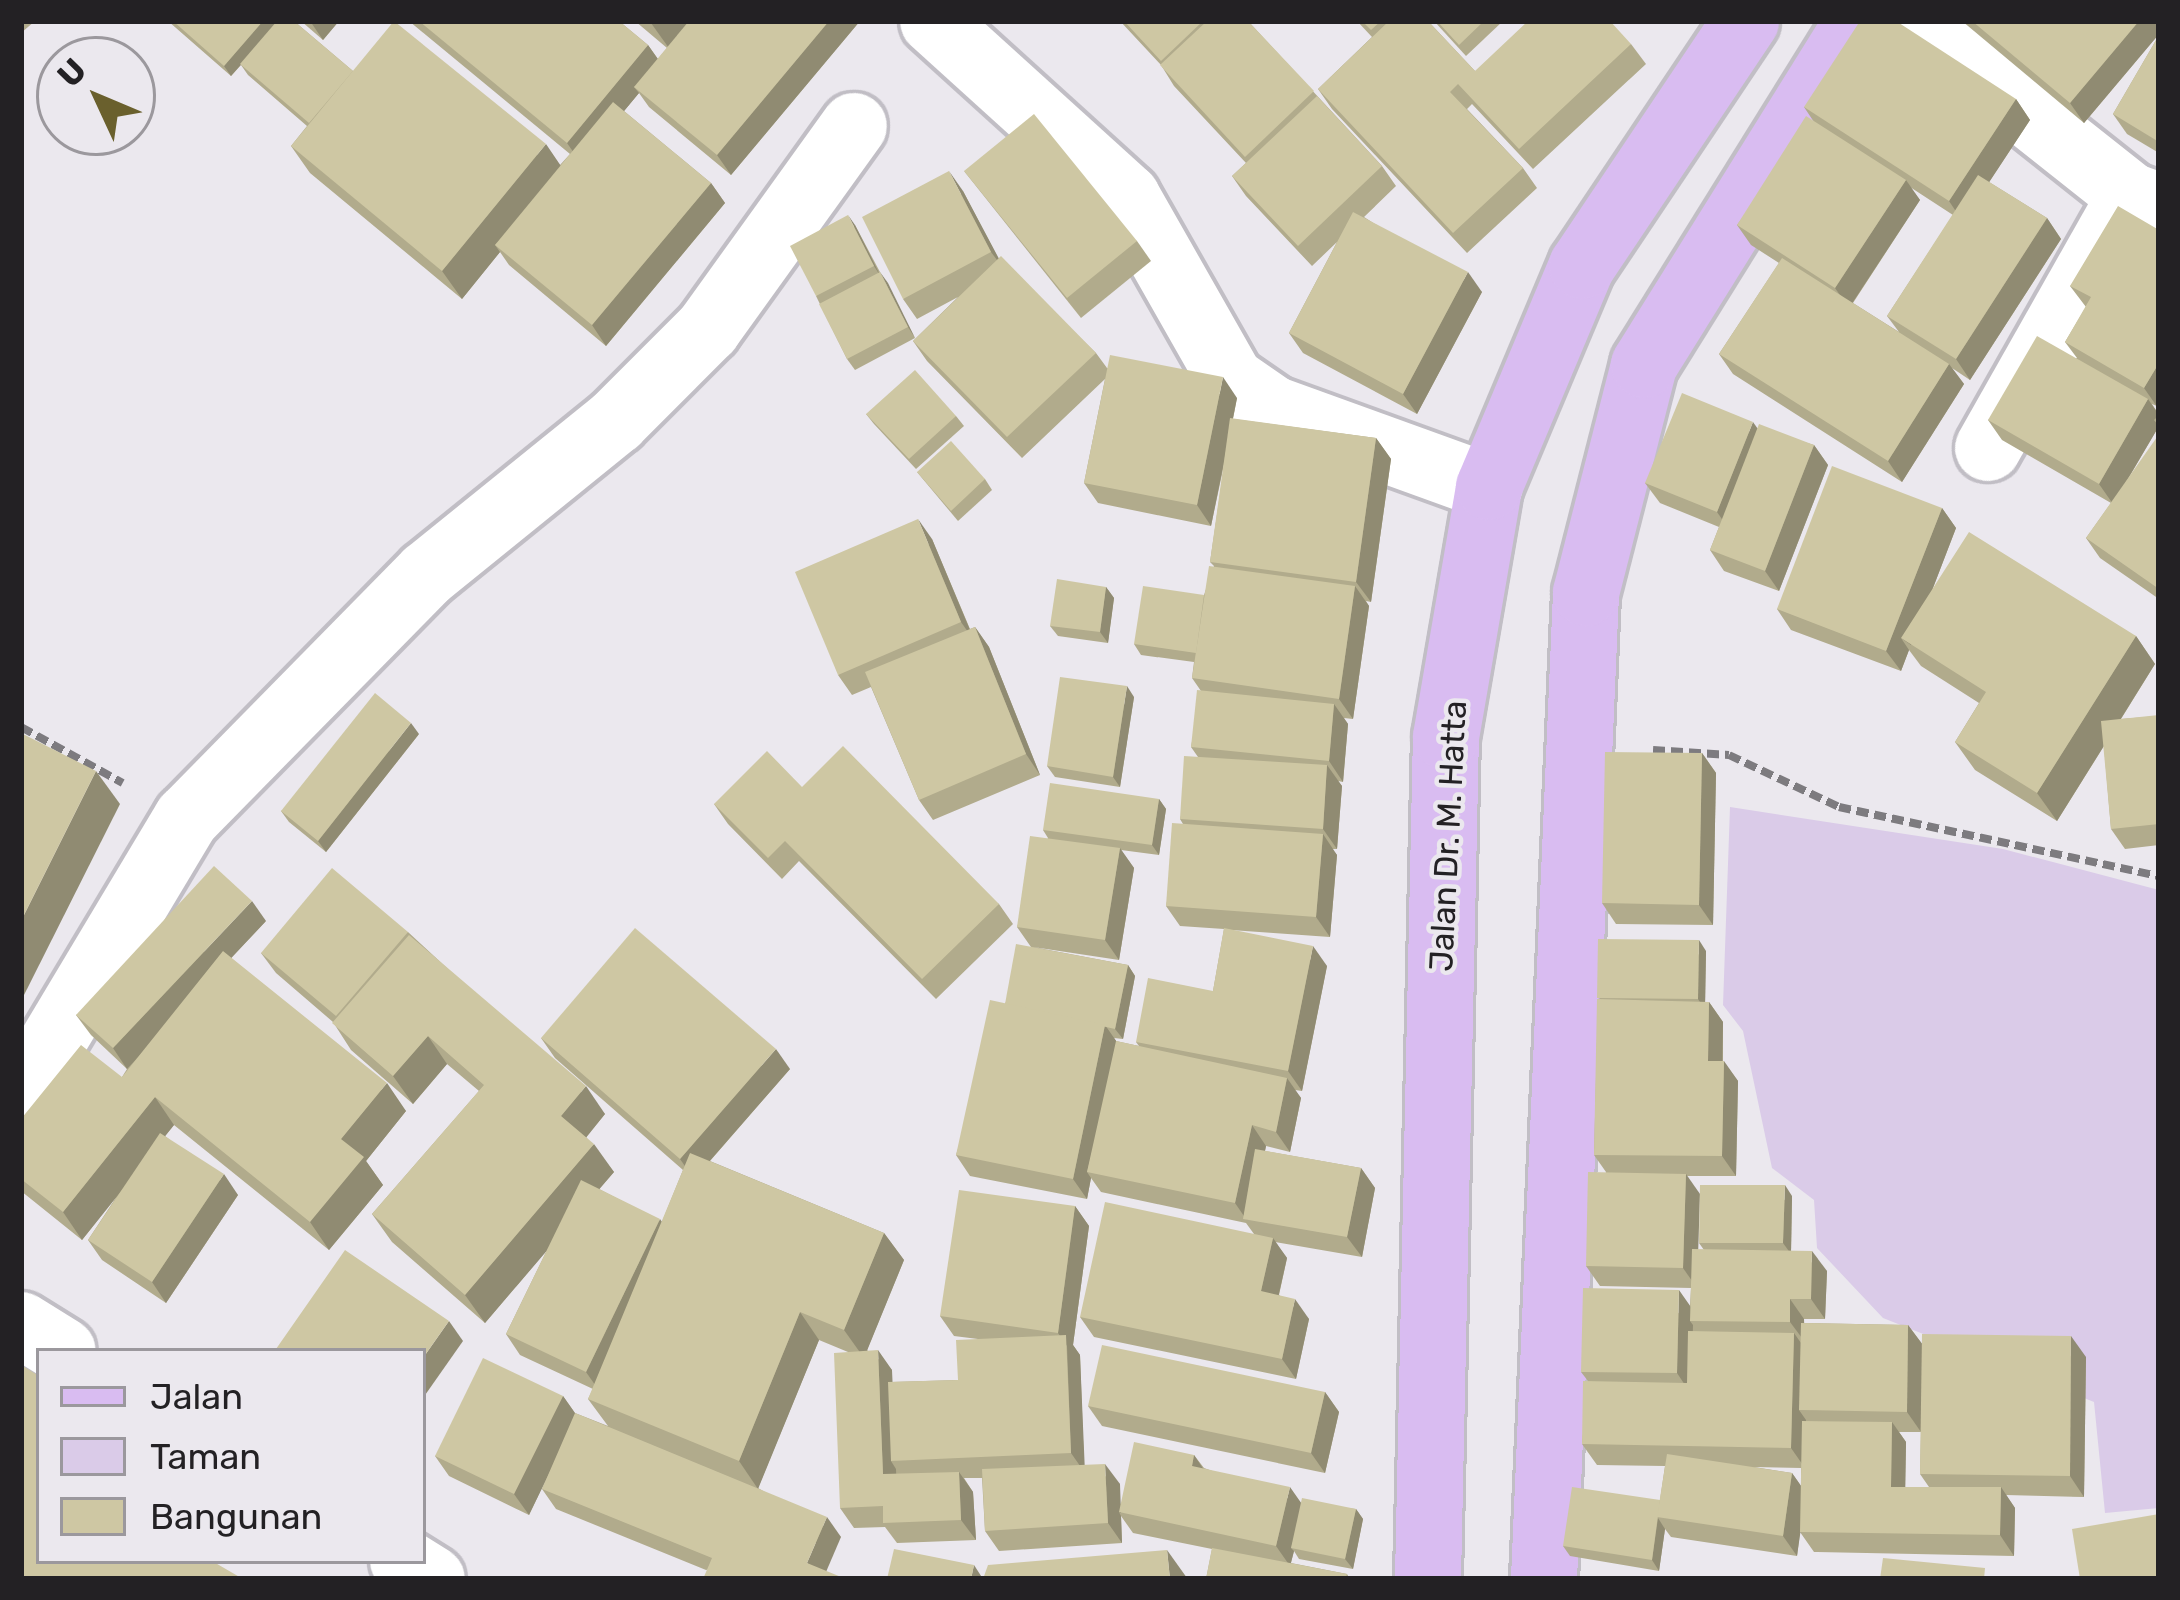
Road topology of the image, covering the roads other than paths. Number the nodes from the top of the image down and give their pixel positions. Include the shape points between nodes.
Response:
1 (933, 21) edge
2 (1746, 21) edge
3 (1858, 21) edge
4 (1910, 21) edge
5 (854, 126) dead end
6 (2145, 201) edge
7 (1988, 448) edge
8 (1489, 487) junction
9 (21, 1095) edge
10 (21, 1325) edge
11 (58, 1348) edge
12 (1428, 1579) edge
13 (1544, 1579) edge

1 - 8 street via 1127,197 1231,380 1273,409
2 - 8 main road, Jalan Dr. M. Hatta via 1582,266
3 - 13 main road via 1644,365 1586,592
4 - 6 street
5 - 9 street via 708,329 616,421 427,574 187,818
6 - 7 street
8 - 12 main road, Jalan Dr. M. Hatta via 1446,737
10 - 11 street

